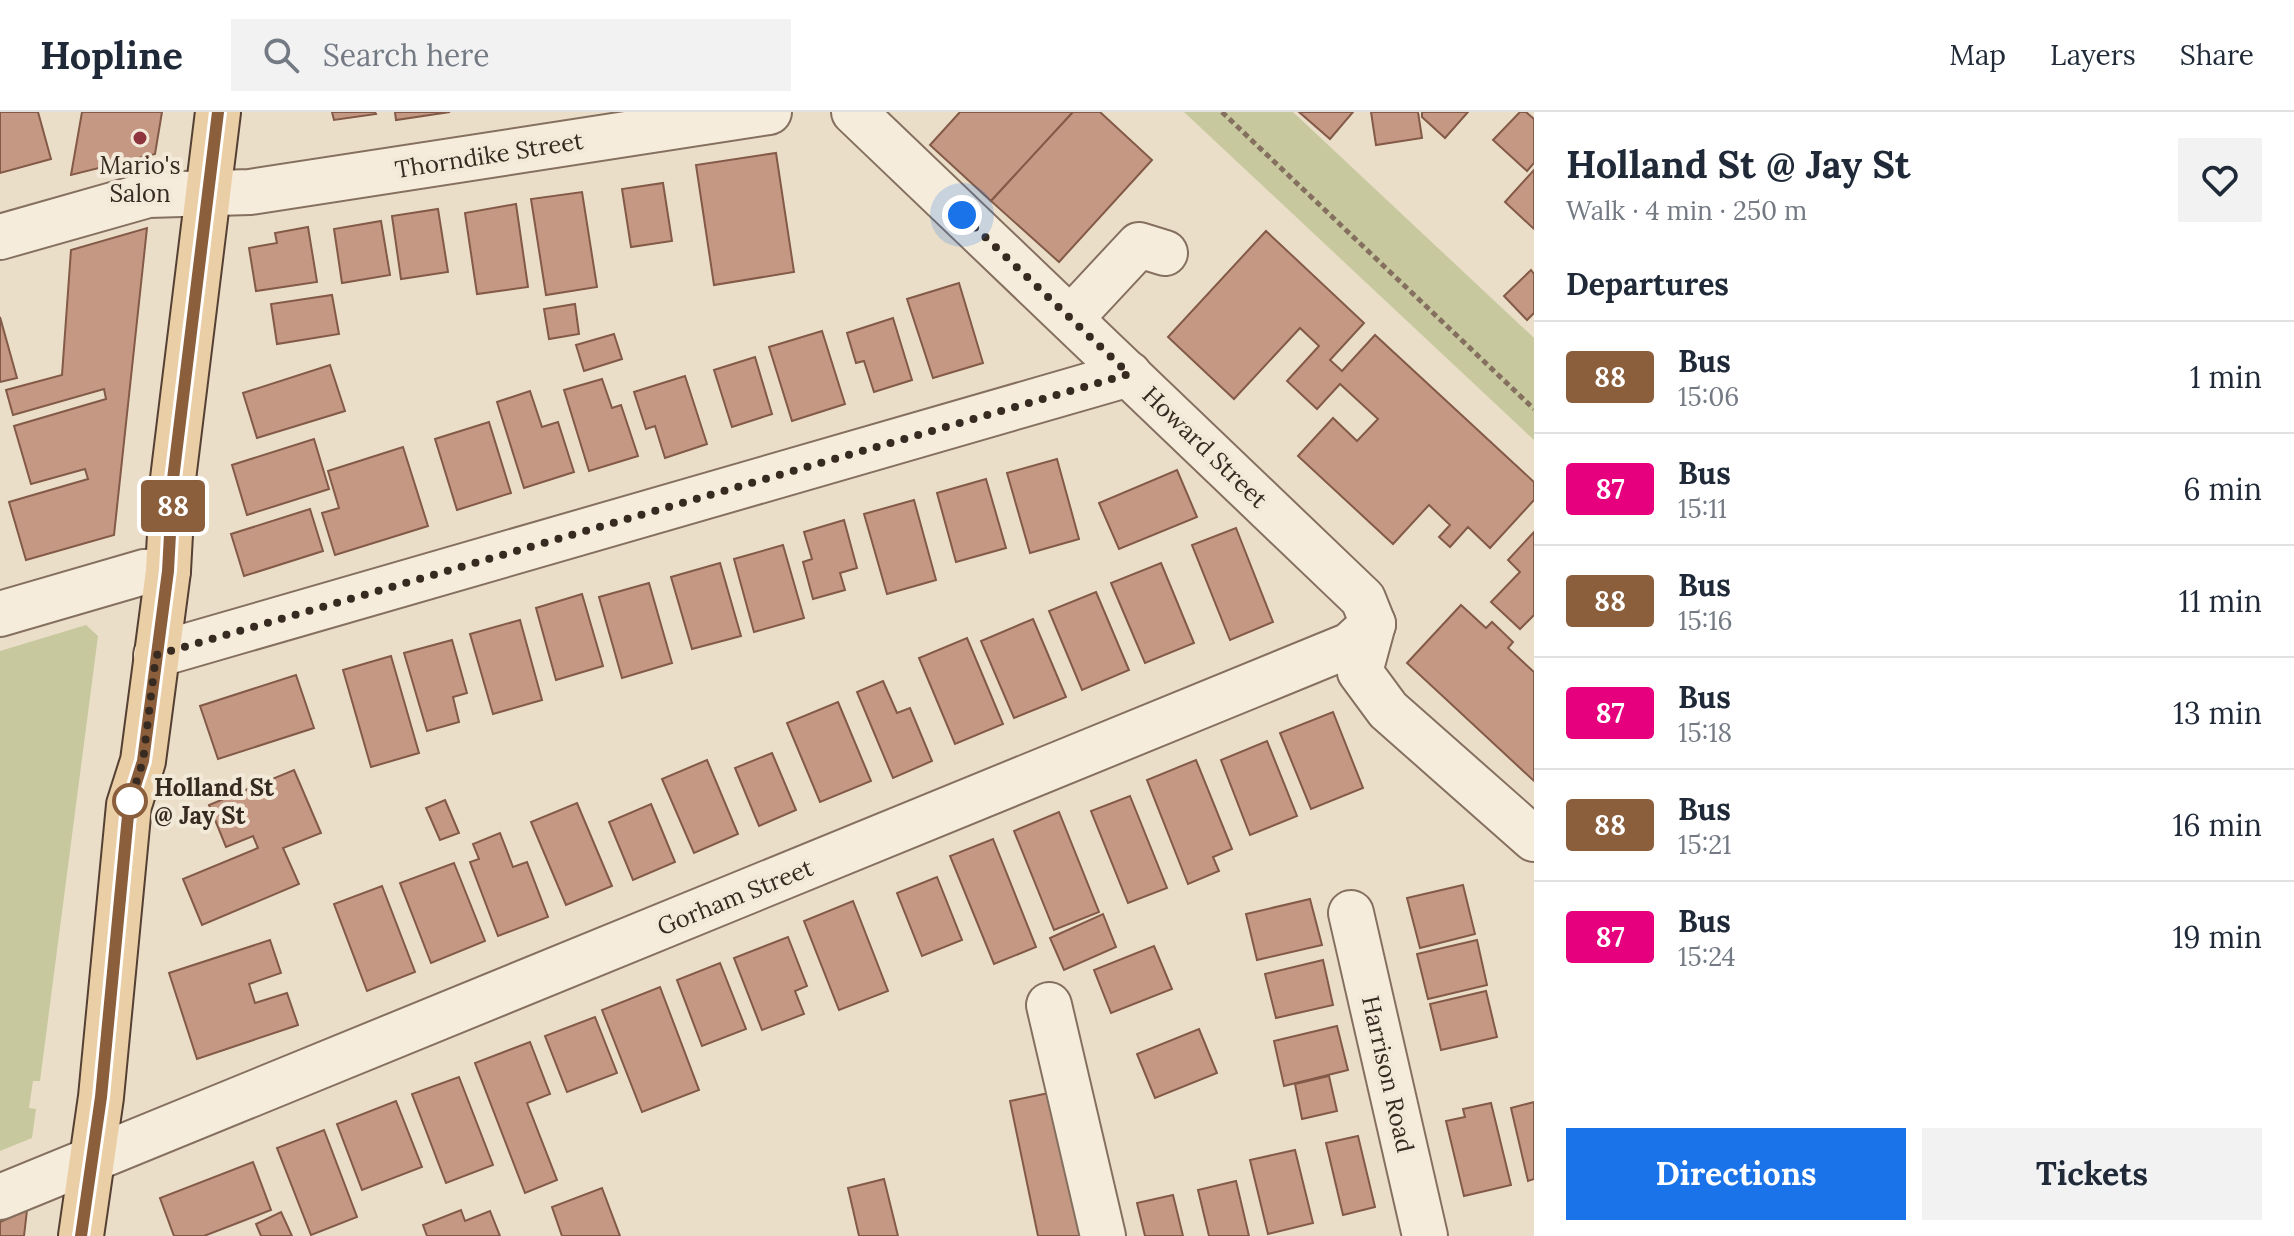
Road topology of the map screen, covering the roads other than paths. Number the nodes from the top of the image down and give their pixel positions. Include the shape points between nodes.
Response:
1 (218, 112) edge
2 (769, 112) edge
3 (854, 112) edge
4 (209, 191) junction
5 (0, 237) edge
6 (1165, 253) dead end
7 (1071, 318) junction
8 (1129, 374) junction
9 (168, 571) junction
10 (0, 614) edge
11 (1373, 624) junction
12 (156, 655) junction
13 (1534, 839) edge
14 (1351, 913) dead end
15 (1049, 1005) dead end
16 (91, 1162) junction
17 (0, 1197) edge
18 (81, 1236) edge
19 (1103, 1236) edge
20 (1425, 1236) edge

1 - 4 main road
2 - 4 street, Thorndike Street via 250,192
3 - 7 street, Howard Street
4 - 5 street, Thorndike Street via 148,195
4 - 9 main road via 173,479
6 - 7 street via 1139,245
7 - 8 street, Howard Street
8 - 11 street, Howard Street via 1363,599
8 - 12 street
9 - 10 street via 144,572
9 - 12 main road
11 - 13 street via 1360,672 1388,710
11 - 16 street, Gorham Street via 1350,645
12 - 16 main road via 143,761 129,805
14 - 20 street, Harrison Road
15 - 19 street
16 - 17 street, Gorham Street
16 - 18 main road

